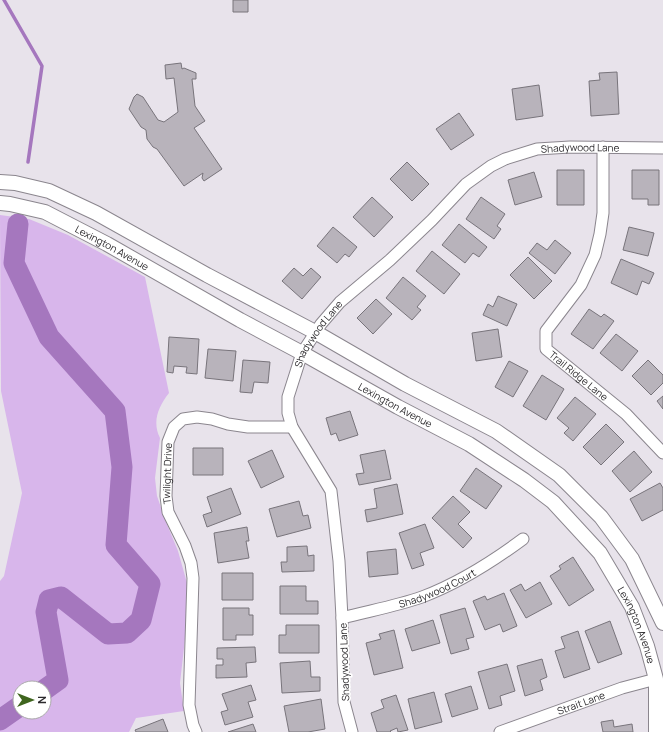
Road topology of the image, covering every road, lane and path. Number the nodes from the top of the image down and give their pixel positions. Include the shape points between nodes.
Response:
1 (603, 147) junction
2 (663, 148) edge
3 (0, 182) edge
4 (0, 203) edge
5 (315, 332) junction
6 (302, 353) junction
7 (292, 427) junction
8 (663, 453) edge
9 (523, 539) dead end
10 (342, 618) junction
11 (663, 623) edge
12 (659, 678) edge
13 (196, 732) edge
14 (352, 732) edge
15 (500, 732) edge
16 (656, 732) edge

1 - 2 street, Shadywood Lane
1 - 5 street, Shadywood Lane via 537,149 505,158 491,166 466,184 390,260 340,302
1 - 8 street, Trail Ridge Lane via 603,214 595,255 581,285 546,331 546,349 626,414
3 - 5 street via 49,191 96,213
4 - 6 street, Lexington Avenue via 45,212
5 - 6 street, Shadywood Lane
5 - 11 street via 405,384 496,431 559,474 601,517 632,559
6 - 7 street, Shadywood Lane via 288,397 288,413
6 - 12 street, Lexington Avenue via 469,444 553,502 600,553 632,607
7 - 10 street, Shadywood Lane via 331,491
7 - 13 street, Twilight Drive via 248,427 197,417 183,419 174,427 168,442 168,512 185,546 193,578 189,705
9 - 10 street, Shadywood Court via 495,560 458,581 422,597
10 - 14 street, Shadywood Lane via 344,702
12 - 15 street, Strait Lane via 622,688
12 - 16 street, Lexington Avenue

